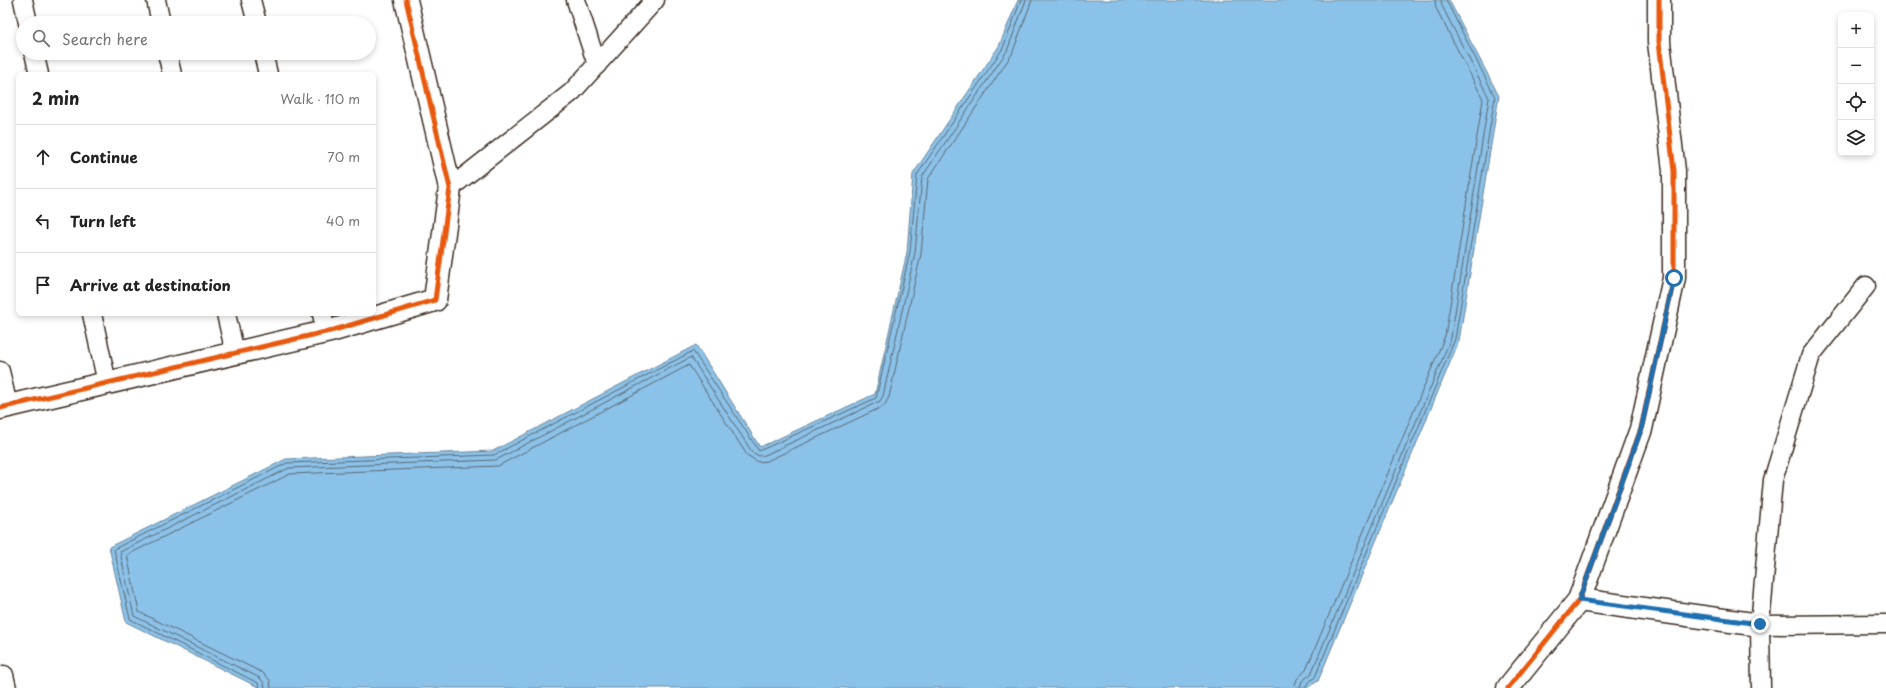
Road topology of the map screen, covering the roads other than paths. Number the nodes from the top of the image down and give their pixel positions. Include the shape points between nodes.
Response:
1 (23, 0) edge
2 (156, 0) edge
3 (251, 0) edge
4 (406, 0) edge
5 (576, 0) edge
6 (655, 0) edge
7 (1659, 0) edge
8 (26, 16) edge
9 (159, 16) edge
10 (254, 16) edge
11 (36, 60) edge
12 (169, 60) edge
13 (265, 60) edge
14 (597, 65) junction
15 (39, 72) edge
16 (172, 72) edge
17 (268, 72) edge
18 (450, 188) junction
19 (1866, 286) dead end
20 (376, 312) edge
21 (92, 316) edge
22 (226, 316) edge
23 (358, 316) edge
24 (324, 323) edge
25 (235, 353) junction
26 (0, 371) edge
27 (107, 383) junction
28 (4, 407) edge
29 (1579, 600) junction
30 (1760, 624) junction
31 (1886, 624) edge
32 (0, 676) edge
33 (7, 688) edge
34 (1508, 688) edge
35 (1761, 688) edge

1 - 8 lane
2 - 9 lane
3 - 10 lane
4 - 18 street
5 - 14 lane
6 - 14 lane
7 - 29 street via 1659,42 1674,171 1674,278 1641,430
11 - 15 lane
12 - 16 lane
13 - 17 lane
14 - 18 lane via 572,92
18 - 20 street via 435,300
19 - 30 lane via 1811,355 1773,480
21 - 27 lane
22 - 25 lane
23 - 24 street
24 - 25 street
25 - 27 street
26 - 28 lane
27 - 28 street
29 - 30 street
29 - 34 street
30 - 31 lane
30 - 35 lane
32 - 33 lane via 4,675

